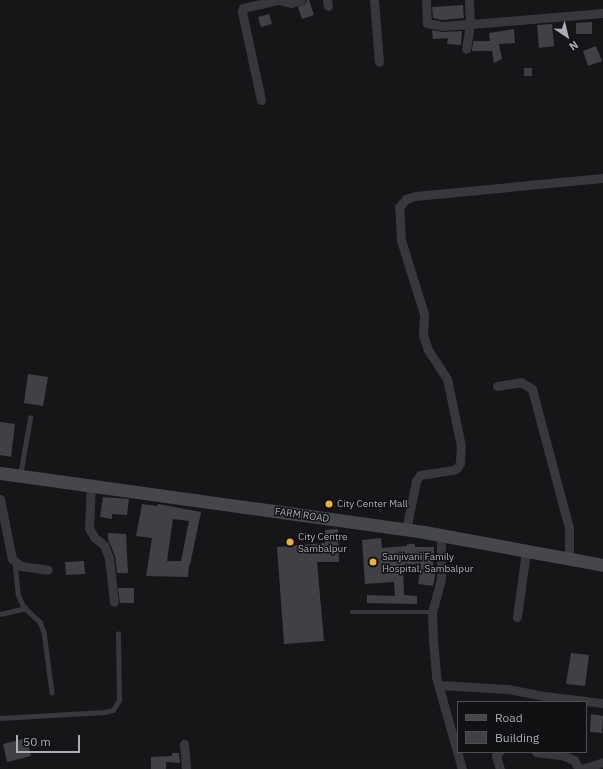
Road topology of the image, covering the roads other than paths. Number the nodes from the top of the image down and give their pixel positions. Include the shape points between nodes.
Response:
1 (278, 0) edge
2 (301, 0) edge
3 (374, 0) edge
4 (426, 0) edge
5 (469, 0) edge
6 (603, 13) edge
7 (470, 24) junction
8 (466, 49) dead end
9 (379, 62) dead end
10 (261, 100) dead end
11 (603, 178) edge
12 (497, 386) dead end
13 (30, 418) dead end
14 (0, 472) edge
15 (20, 475) junction
16 (91, 485) junction
17 (0, 499) edge
18 (406, 530) junction
19 (441, 535) junction
20 (526, 551) junction
21 (569, 559) junction
22 (15, 563) junction
23 (603, 565) edge
24 (48, 570) dead end
25 (114, 602) dead end
26 (25, 608) junction
27 (352, 612) dead end
28 (432, 612) junction
29 (0, 614) edge
30 (517, 618) dead end
31 (118, 634) dead end
32 (439, 686) junction
33 (52, 692) dead end
34 (586, 701) edge
35 (587, 701) edge
36 (603, 703) edge
37 (0, 718) edge
38 (184, 744) dead end
39 (457, 751) edge
40 (458, 753) edge
41 (498, 753) edge
42 (545, 753) edge
43 (603, 762) edge
44 (592, 768) edge
45 (186, 769) edge
46 (462, 769) edge
47 (500, 769) edge
48 (580, 769) edge

1 - 2 street via 291,3
1 - 10 street via 243,8 242,12
3 - 9 street
4 - 7 street via 427,23 442,26
5 - 7 street
6 - 7 street
7 - 8 street
11 - 18 street via 415,196 406,199 399,207 401,240 424,314 423,335 428,350 447,379 461,446 460,463 457,468 420,475 416,481
12 - 21 street via 521,382 532,389 569,528
13 - 15 lane
14 - 15 main road, FARM ROAD
15 - 16 main road, FARM ROAD
16 - 18 main road, FARM ROAD
16 - 25 street via 89,528 94,537 104,545 109,558
17 - 22 street
18 - 19 main road, FARM ROAD
19 - 20 main road, FARM ROAD
19 - 28 street via 441,579
20 - 21 main road, FARM ROAD
20 - 30 street
21 - 23 main road, FARM ROAD
22 - 24 street
22 - 26 lane via 18,594
26 - 29 lane
26 - 33 lane via 40,622 44,632
27 - 28 lane
28 - 32 street via 432,640
31 - 37 lane via 119,700 113,710
32 - 34 street via 508,689
32 - 39 street
35 - 36 street
38 - 45 street
40 - 46 street
41 - 47 street via 496,756
42 - 48 street via 562,755 574,760
43 - 44 street
44 - 48 street

